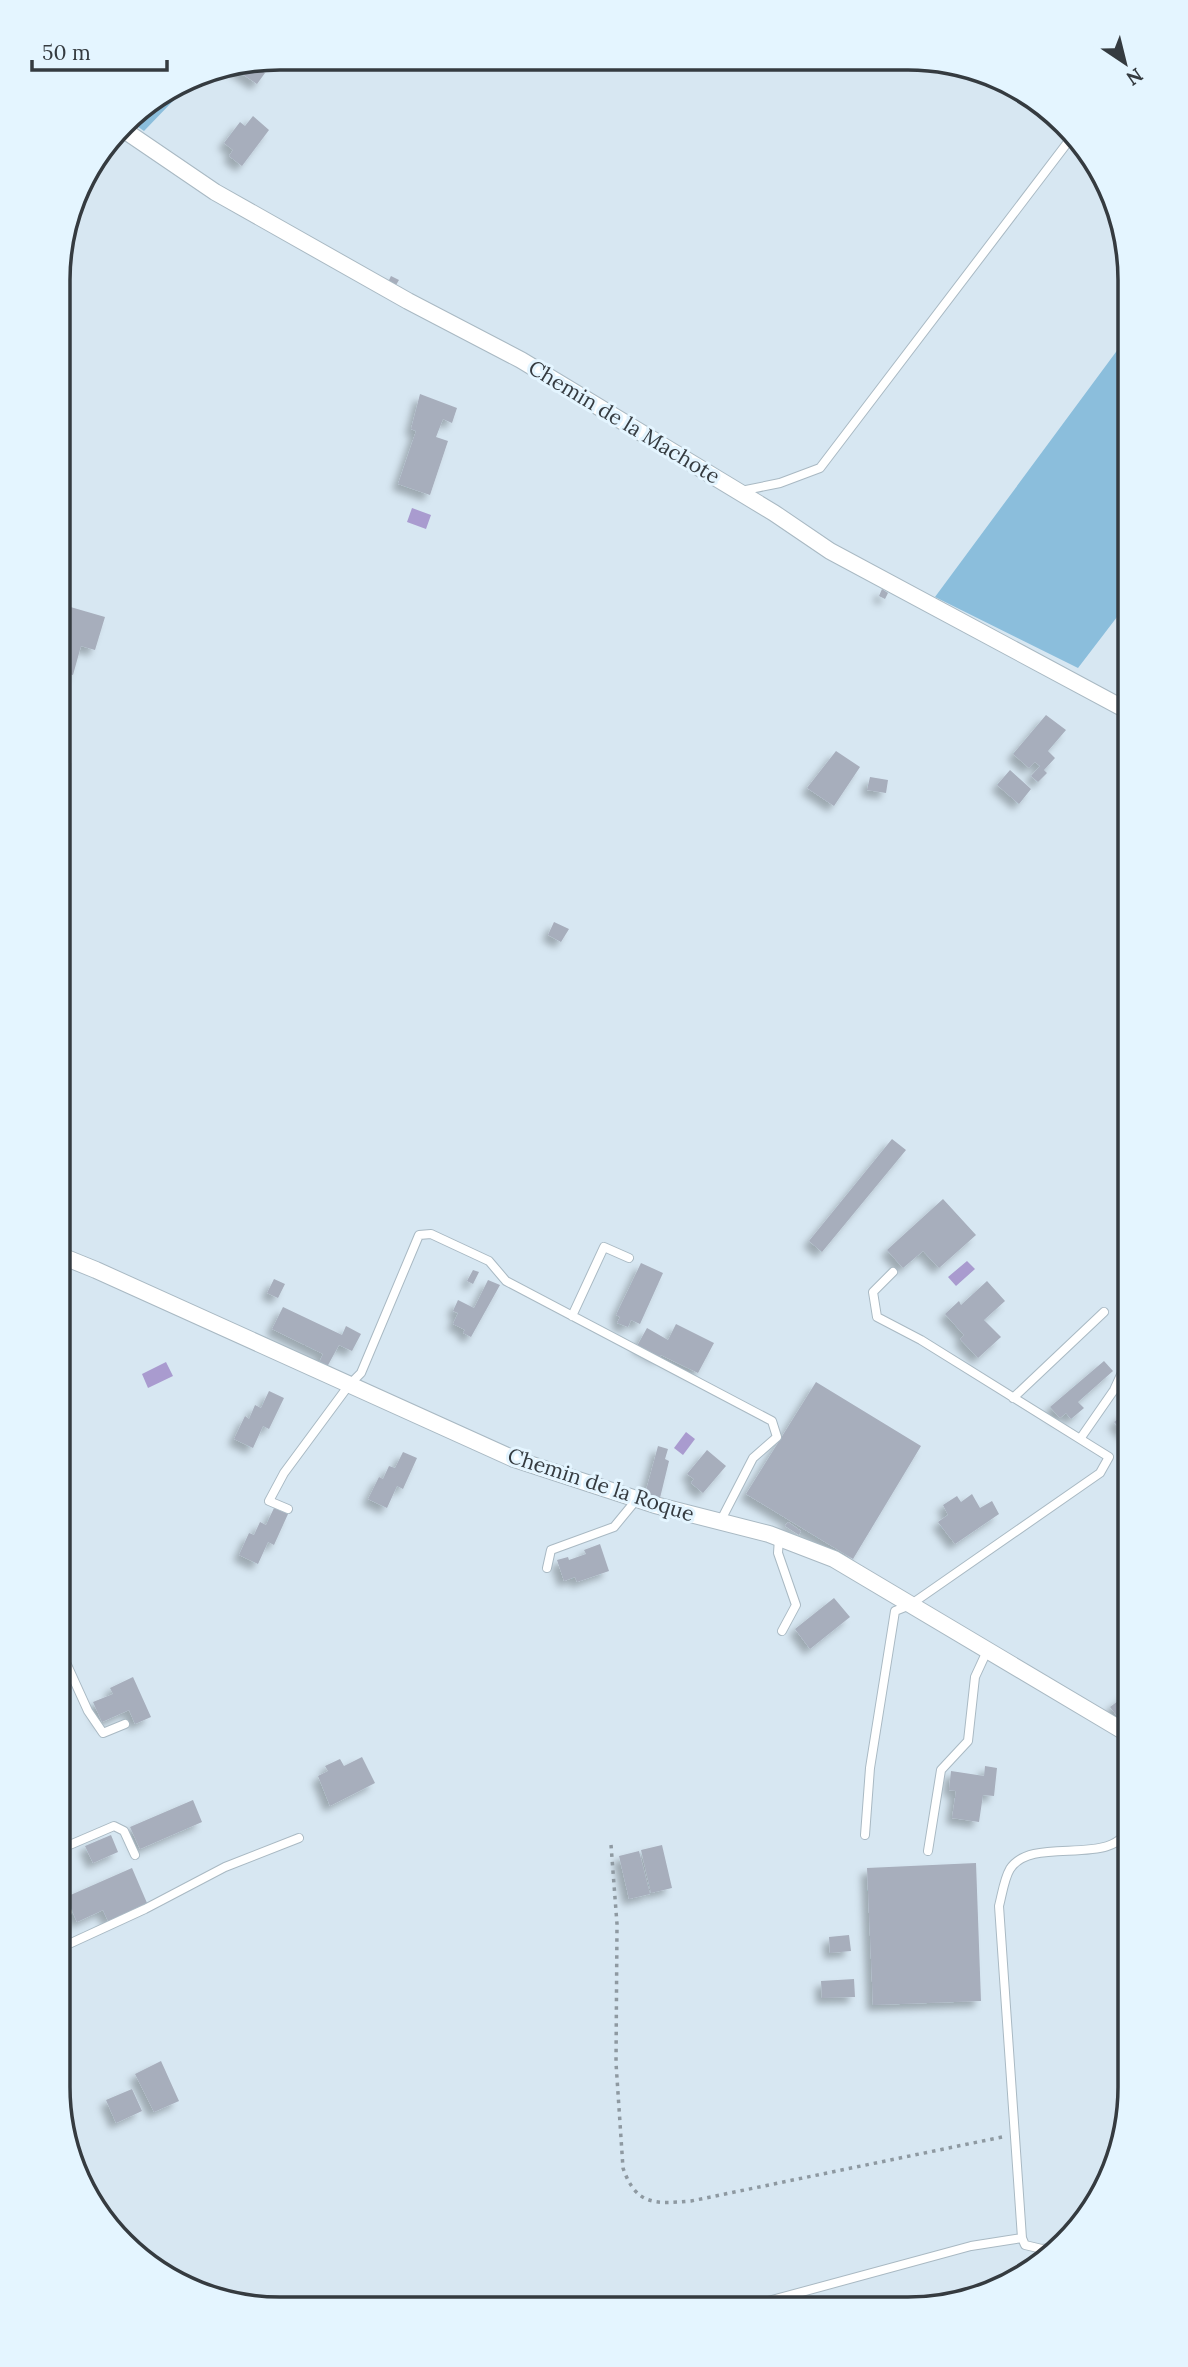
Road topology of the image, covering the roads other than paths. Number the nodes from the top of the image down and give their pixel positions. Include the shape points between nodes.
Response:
1 (129, 133) edge
2 (1067, 143) edge
3 (738, 491) junction
4 (1118, 706) edge
5 (629, 1258) dead end
6 (70, 1259) edge
7 (893, 1272) dead end
8 (1104, 1312) dead end
9 (572, 1316) junction
10 (1118, 1381) edge
11 (349, 1385) junction
12 (1013, 1398) junction
13 (1080, 1439) junction
14 (637, 1499) junction
15 (288, 1509) dead end
16 (720, 1522) junction
17 (779, 1538) junction
18 (547, 1568) dead end
19 (910, 1605) junction
20 (782, 1631) dead end
21 (987, 1651) junction
22 (70, 1671) edge
23 (125, 1724) dead end
24 (1118, 1728) edge
25 (865, 1835) dead end
26 (299, 1838) dead end
27 (1118, 1839) edge
28 (70, 1845) edge
29 (928, 1850) dead end
30 (135, 1855) dead end
31 (70, 1943) edge
32 (1022, 2238) junction
33 (1042, 2249) edge
34 (783, 2297) edge

1 - 3 street, Chemin de la Machote via 215,192 522,360
2 - 3 lane via 820,468 780,483
3 - 4 street, Chemin de la Machote via 830,551
5 - 9 lane via 604,1247
6 - 11 street, Chemin de la Roque
7 - 12 lane via 873,1292 877,1317
8 - 12 lane
9 - 11 lane via 506,1281 489,1261 431,1234 419,1235 361,1373
9 - 16 lane via 772,1421 777,1437 753,1458
10 - 13 lane
11 - 14 street, Chemin de la Roque via 514,1459
11 - 15 lane via 284,1473 269,1501
12 - 13 lane
13 - 19 lane via 1110,1457 1100,1473
14 - 16 street, Chemin de la Roque
14 - 18 lane via 614,1527 551,1550
16 - 17 street, Chemin de la Roque
17 - 19 street, Chemin de la Roque via 834,1559
17 - 20 lane via 778,1553 796,1605
19 - 21 street, Chemin de la Roque
19 - 25 lane via 895,1611 870,1769
21 - 24 street, Chemin de la Roque
21 - 29 lane via 975,1677 968,1741 941,1770
22 - 23 lane via 103,1733
26 - 31 lane via 225,1867
27 - 32 lane via 1105,1849 1026,1856 1010,1869 999,1906
28 - 30 lane via 114,1826 124,1831
32 - 33 lane via 1025,2245
32 - 34 lane via 971,2246

